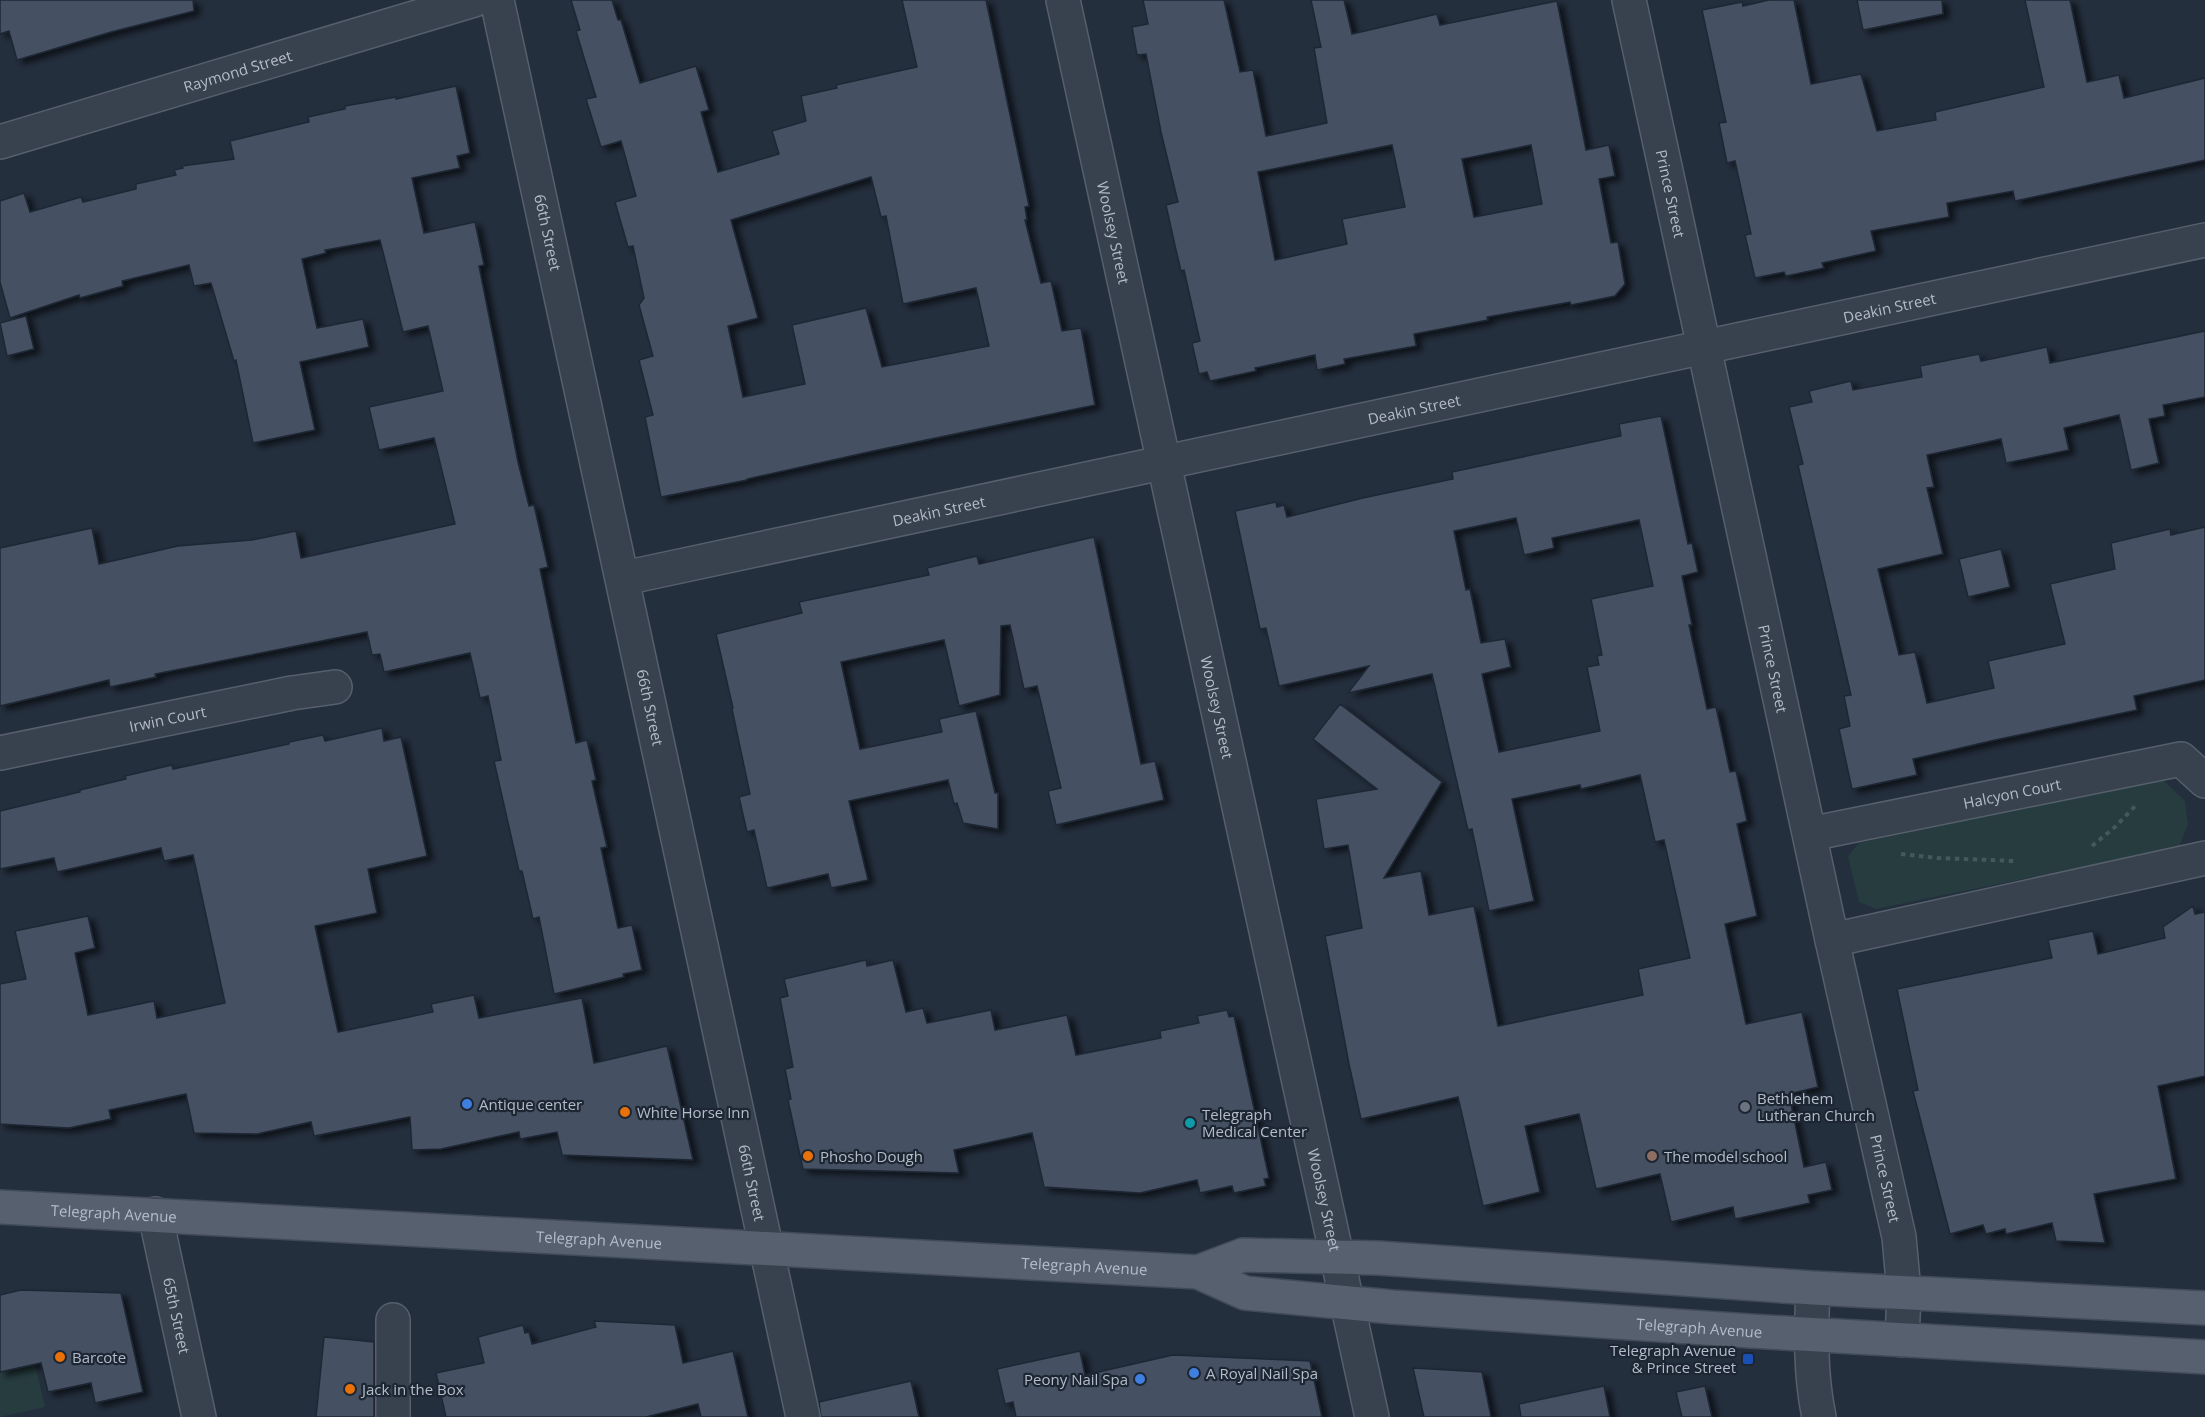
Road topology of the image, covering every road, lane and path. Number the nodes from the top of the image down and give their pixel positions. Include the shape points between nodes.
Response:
1 (474, 0) edge
2 (497, 0) edge
3 (1063, 0) edge
4 (1629, 0) edge
5 (0, 142) edge
6 (2205, 240) edge
7 (1704, 348) junction
8 (1164, 462) junction
9 (624, 578) junction
10 (335, 687) dead end
11 (0, 753) edge
12 (2205, 781) edge
13 (2143, 798) dead end
14 (1810, 834) junction
15 (2087, 850) dead end
16 (1896, 854) dead end
17 (2205, 858) edge
18 (2022, 861) dead end
19 (1832, 940) junction
20 (0, 1207) edge
21 (155, 1214) junction
22 (767, 1249) junction
23 (1338, 1258) junction
24 (1198, 1272) junction
25 (1813, 1288) junction
26 (1904, 1292) junction
27 (1348, 1302) junction
28 (2205, 1308) edge
29 (393, 1320) dead end
30 (1811, 1335) junction
31 (1902, 1340) junction
32 (2205, 1357) edge
33 (199, 1417) edge
34 (393, 1417) edge
35 (803, 1417) edge
36 (1372, 1417) edge
37 (1819, 1417) edge

1 - 5 street, Raymond Street
2 - 9 street, 66th Street
3 - 8 street, Woolsey Street
4 - 7 street, Prince Street
6 - 7 street, Deakin Street
7 - 8 street, Deakin Street
7 - 14 street, Prince Street
8 - 9 street, Deakin Street
8 - 23 street, Woolsey Street
9 - 22 street, 66th Street
10 - 11 street, Irwin Court
12 - 14 street, Halcyon Court via 2181,759
13 - 15 path
14 - 19 street, Prince Street
16 - 18 path
17 - 19 street
19 - 26 street, Prince Street via 1899,1237
20 - 21 main road, Telegraph Avenue
21 - 22 main road, Telegraph Avenue
21 - 33 street, 65th Street
22 - 24 main road, Telegraph Avenue
22 - 35 street, 66th Street
23 - 24 main road, Telegraph Avenue via 1243,1255
23 - 25 main road, Telegraph Avenue
23 - 27 street, Woolsey Street
24 - 27 main road, Telegraph Avenue via 1245,1293
25 - 26 main road, Telegraph Avenue
25 - 30 street
26 - 28 main road, Telegraph Avenue
26 - 31 street, Prince Street
27 - 30 main road, Telegraph Avenue
27 - 36 street, Woolsey Street
29 - 34 street
30 - 31 main road, Telegraph Avenue
30 - 37 street
31 - 32 main road, Telegraph Avenue

